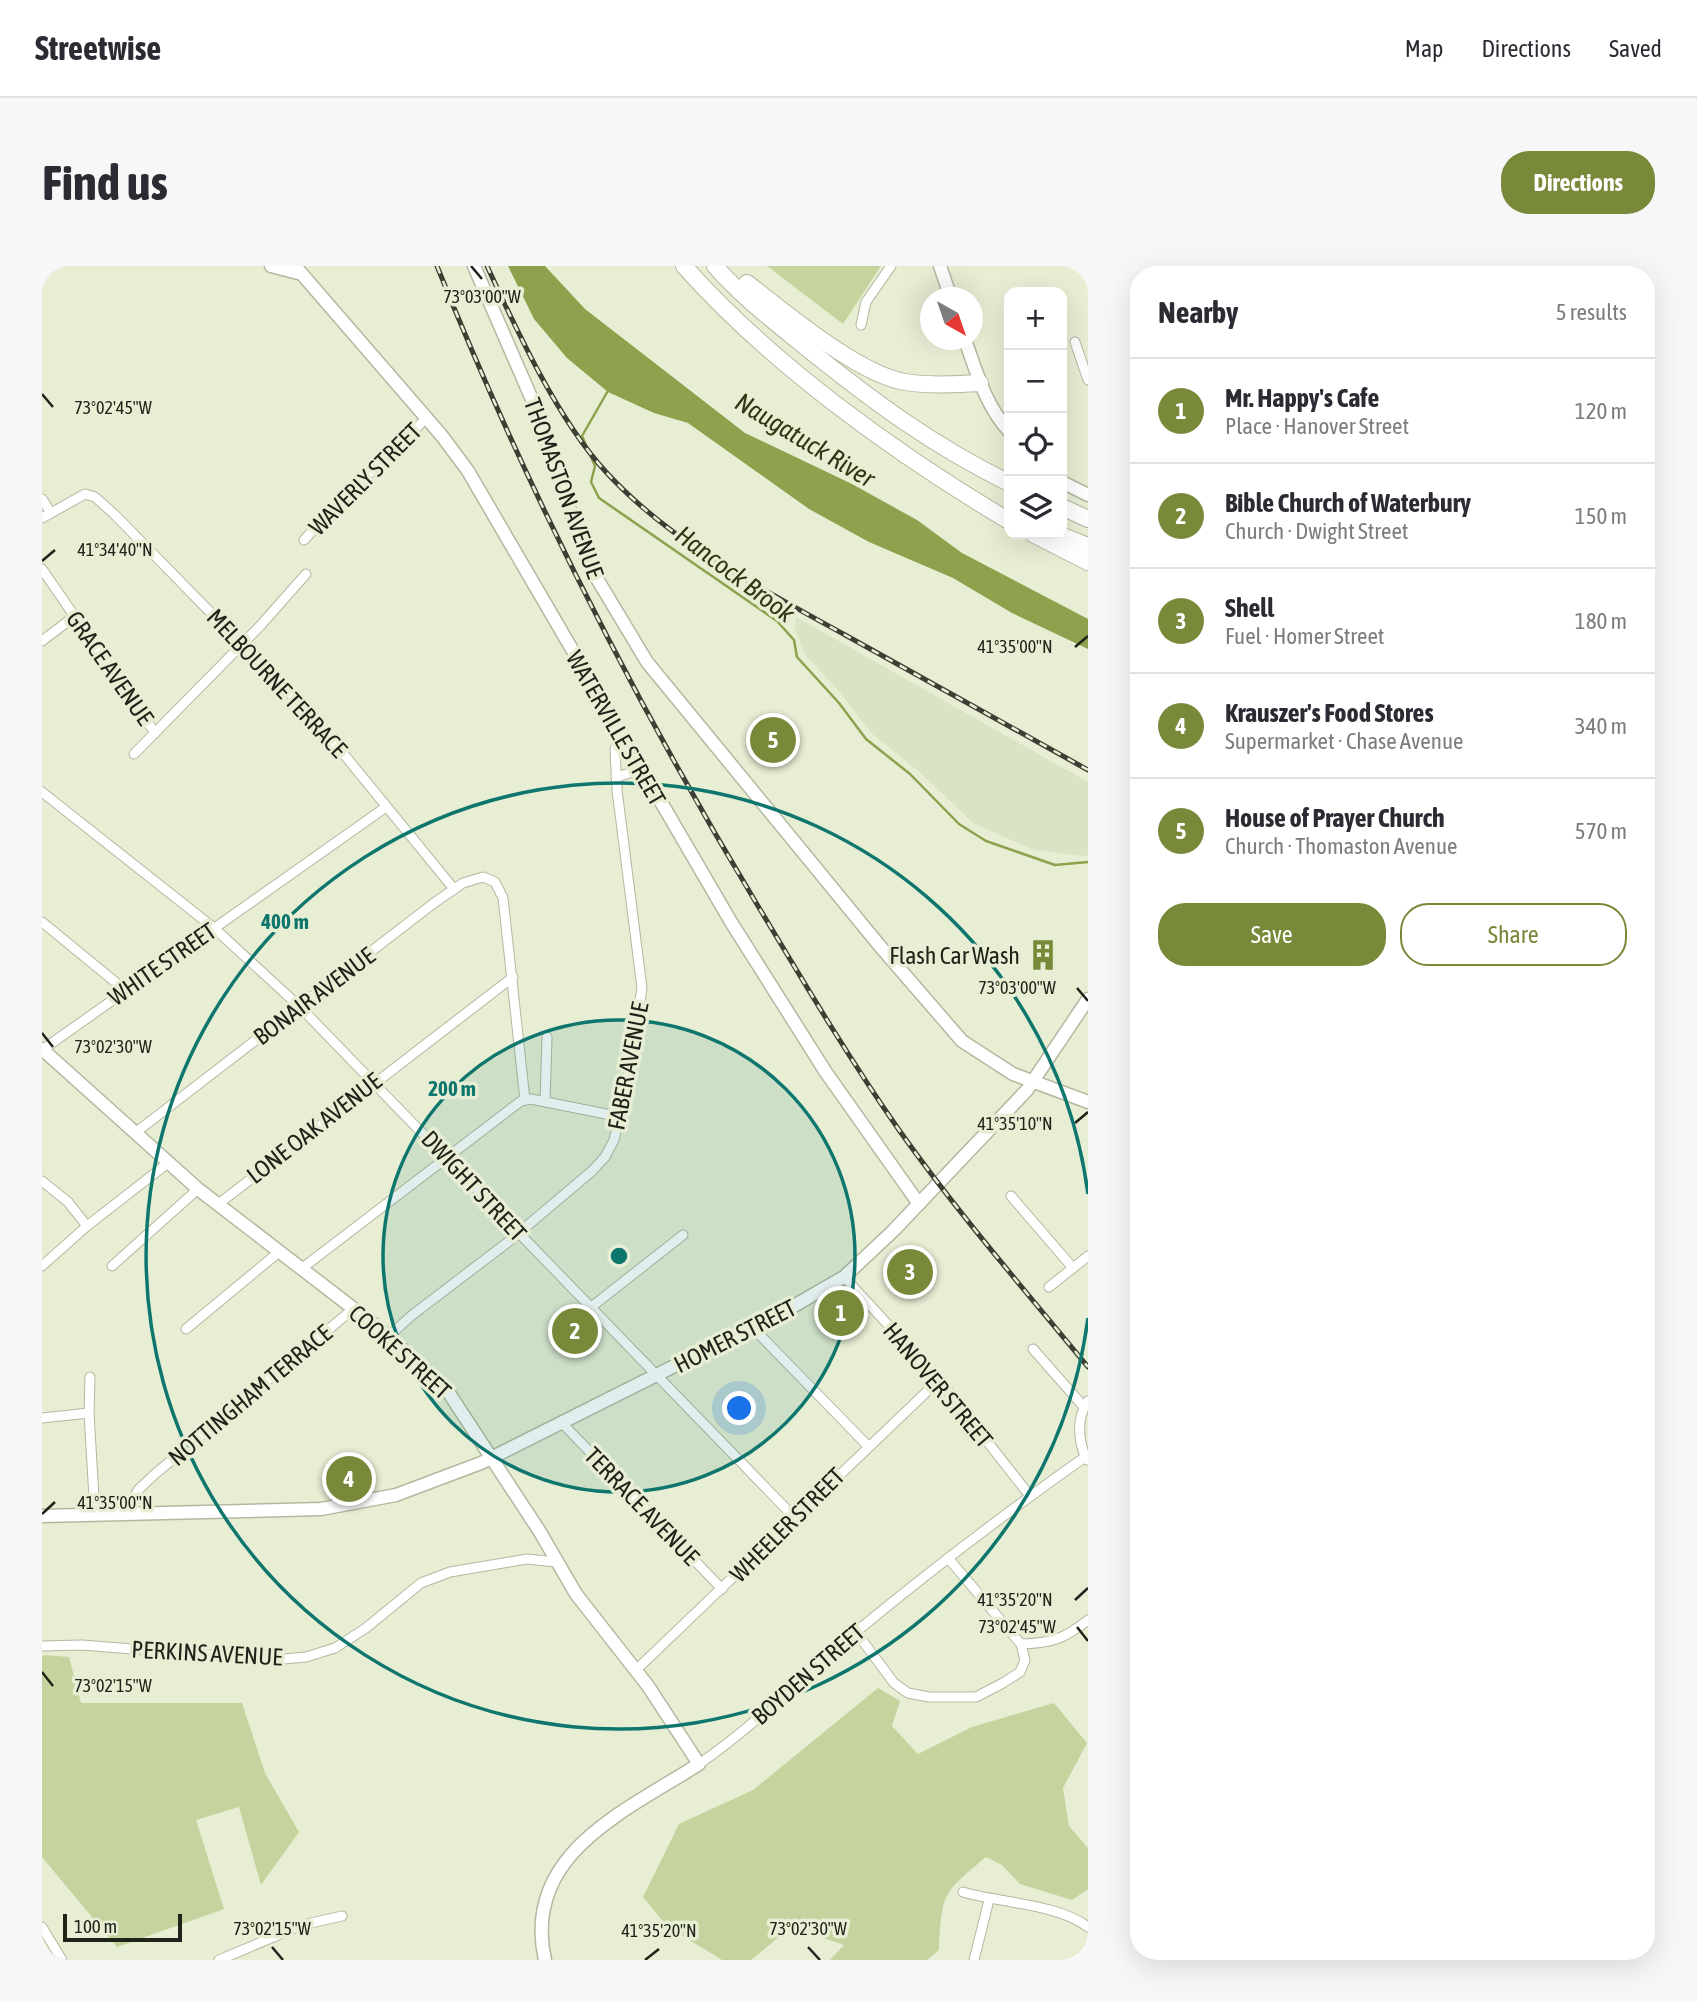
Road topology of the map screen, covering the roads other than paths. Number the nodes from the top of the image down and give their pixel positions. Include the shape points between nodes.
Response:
1 (271, 266) edge
2 (474, 266) edge
3 (684, 266) edge
4 (715, 266) edge
5 (727, 266) edge
6 (891, 266) edge
7 (940, 266) edge
8 (298, 270) edge
9 (947, 287) edge
10 (861, 325) dead end
11 (1074, 342) dead end
12 (969, 350) edge
13 (1088, 380) edge
14 (981, 383) junction
15 (426, 418) junction
16 (1004, 425) edge
17 (904, 453) junction
18 (1004, 480) edge
19 (1067, 484) edge
20 (1088, 495) edge
21 (42, 499) edge
22 (1004, 509) edge
23 (1067, 509) edge
24 (51, 513) junction
25 (42, 518) edge
26 (1004, 518) edge
27 (1088, 519) edge
28 (1067, 538) edge
29 (1043, 539) edge
30 (304, 540) dead end
31 (1088, 546) edge
32 (1088, 562) edge
33 (42, 569) edge
34 (306, 574) dead end
35 (75, 616) junction
36 (42, 641) edge
37 (243, 644) junction
38 (155, 733) junction
39 (619, 734) junction
40 (134, 754) dead end
41 (640, 770) junction
42 (616, 777) junction
43 (42, 792) edge
44 (386, 807) junction
45 (454, 889) junction
46 (42, 922) edge
47 (214, 928) junction
48 (513, 978) junction
49 (125, 990) junction
50 (1088, 999) edge
51 (300, 1007) junction
52 (547, 1037) dead end
53 (42, 1049) edge
54 (374, 1081) junction
55 (1034, 1081) junction
56 (525, 1100) junction
57 (545, 1102) junction
58 (1088, 1102) edge
59 (621, 1117) junction
60 (135, 1133) junction
61 (447, 1156) junction
62 (168, 1163) junction
63 (42, 1181) edge
64 (198, 1189) junction
65 (1011, 1196) dead end
66 (919, 1204) junction
67 (217, 1205) junction
68 (87, 1226) junction
69 (519, 1233) junction
70 (684, 1235) dead end
71 (279, 1252) junction
72 (1088, 1256) edge
73 (42, 1266) edge
74 (112, 1266) dead end
75 (1073, 1268) junction
76 (301, 1269) junction
77 (844, 1277) junction
78 (1049, 1287) dead end
79 (590, 1308) junction
80 (353, 1309) junction
81 (752, 1327) junction
82 (186, 1329) dead end
83 (388, 1336) junction
84 (1033, 1349) dead end
85 (657, 1376) junction
86 (90, 1377) dead end
87 (939, 1380) junction
88 (1086, 1404) edge
89 (89, 1413) junction
90 (42, 1418) edge
91 (562, 1423) junction
92 (868, 1446) junction
93 (493, 1457) junction
94 (1087, 1459) edge
95 (1030, 1496) junction
96 (95, 1515) junction
97 (123, 1515) junction
98 (42, 1516) edge
99 (794, 1517) junction
100 (948, 1558) junction
101 (556, 1562) junction
102 (722, 1589) junction
103 (1088, 1620) edge
104 (856, 1632) junction
105 (1021, 1644) junction
106 (42, 1646) edge
107 (636, 1670) junction
108 (698, 1763) junction
109 (964, 1892) dead end
110 (989, 1900) junction
111 (342, 1916) dead end
112 (42, 1927) edge
113 (1088, 1927) edge
114 (62, 1960) edge
115 (219, 1960) edge
116 (545, 1960) edge
117 (974, 1960) edge

1 - 8 main road
2 - 55 main road, THOMASTON AVENUE via 537,411 587,562 647,662 953,1031 985,1058
3 - 17 highway via 742,325 846,412
4 - 18 highway via 784,330 874,402 916,432
5 - 14 highway via 774,304 875,372 903,382
6 - 10 street via 866,302
7 - 9 main road
8 - 15 main road, WATERVILLE STREET
11 - 13 street
12 - 14 main road
14 - 16 main road
15 - 30 street, WAVERLY STREET
15 - 39 main road, WATERVILLE STREET via 475,481
17 - 22 highway
17 - 26 highway
19 - 20 main road
21 - 24 street
23 - 27 highway
24 - 25 street
24 - 37 street, MELBOURNE TERRACE via 85,494 98,499
28 - 31 highway
29 - 32 highway
33 - 35 street, GRACE AVENUE
34 - 37 street, WAVERLY STREET
35 - 36 street
35 - 38 street, GRACE AVENUE
37 - 38 street, WAVERLY STREET
37 - 44 street, MELBOURNE TERRACE via 315,719
38 - 40 street, WAVERLY STREET
39 - 41 main road, WATERVILLE STREET
39 - 42 street, FABER AVENUE
41 - 42 street
41 - 66 main road, WATERVILLE STREET via 819,1061
42 - 59 street, FABER AVENUE via 642,988
43 - 47 street, DWIGHT STREET
44 - 45 street, MELBOURNE TERRACE
44 - 47 street, WHITE STREET
45 - 48 street, BONAIR AVENUE via 483,877 498,884
45 - 51 street, BONAIR AVENUE
46 - 49 street
47 - 49 street, WHITE STREET
47 - 51 street, DWIGHT STREET
48 - 54 street, LONE OAK AVENUE
48 - 56 street
49 - 53 street, WHITE STREET
50 - 55 main road, HOMER STREET
51 - 54 street, DWIGHT STREET
51 - 60 street, BONAIR AVENUE
52 - 57 street
53 - 60 main road, COOKE STREET
54 - 61 street, DWIGHT STREET
54 - 67 street, LONE OAK AVENUE
55 - 58 main road, THOMASTON AVENUE
55 - 66 main road, HOMER STREET
56 - 57 street
56 - 61 street
57 - 59 street
59 - 69 street, FABER AVENUE via 602,1160
60 - 62 main road, COOKE STREET
61 - 69 street, DWIGHT STREET
61 - 76 street
62 - 64 main road, COOKE STREET
62 - 68 street
63 - 68 street via 68,1202
64 - 67 main road, COOKE STREET
64 - 74 street
65 - 75 street
66 - 77 main road, HOMER STREET
67 - 71 main road, COOKE STREET
68 - 73 street
69 - 79 street, DWIGHT STREET
69 - 83 street, FABER AVENUE
70 - 79 street
71 - 76 main road, COOKE STREET
71 - 82 street
72 - 75 street
75 - 78 street
76 - 80 main road, COOKE STREET
77 - 81 main road, HOMER STREET
77 - 87 street, HANOVER STREET
79 - 85 street, DWIGHT STREET
80 - 83 main road, COOKE STREET
80 - 97 street, NOTTINGHAM TERRACE via 155,1474
81 - 85 main road, HOMER STREET
81 - 92 street
83 - 93 main road, COOKE STREET via 451,1393
84 - 88 street
85 - 91 main road, HOMER STREET
85 - 99 street, DWIGHT STREET
86 - 89 street
87 - 92 street, WHEELER STREET
87 - 95 street, HANOVER STREET
88 - 94 street, BOYDEN STREET via 1080,1431
89 - 90 street
89 - 96 street
91 - 93 main road, HOMER STREET
91 - 102 street, TERRACE AVENUE
92 - 99 street, WHEELER STREET
93 - 97 main road, HOMER STREET via 412,1491 352,1505 285,1512
93 - 101 main road, COOKE STREET
94 - 95 street, BOYDEN STREET
95 - 100 street, BOYDEN STREET
96 - 97 main road, HOMER STREET
96 - 98 main road, HOMER STREET
99 - 102 street, WHEELER STREET
100 - 104 street, BOYDEN STREET
100 - 105 street
101 - 106 street, PERKINS AVENUE via 527,1559 450,1572 421,1583 335,1648 306,1657 273,1660
101 - 107 main road, COOKE STREET via 581,1602
102 - 107 street, WHEELER STREET
103 - 105 street via 1066,1637
104 - 105 street via 894,1683 908,1693 929,1698 976,1697 1003,1683 1020,1672 1025,1660
104 - 108 street, BOYDEN STREET via 733,1740
107 - 108 main road, COOKE STREET
108 - 116 main road, BOYDEN STREET via 609,1821 569,1854 550,1887 544,1912 541,1937
109 - 110 street
110 - 113 street via 1034,1907 1080,1920
110 - 117 street
111 - 115 street via 302,1925
112 - 114 street

